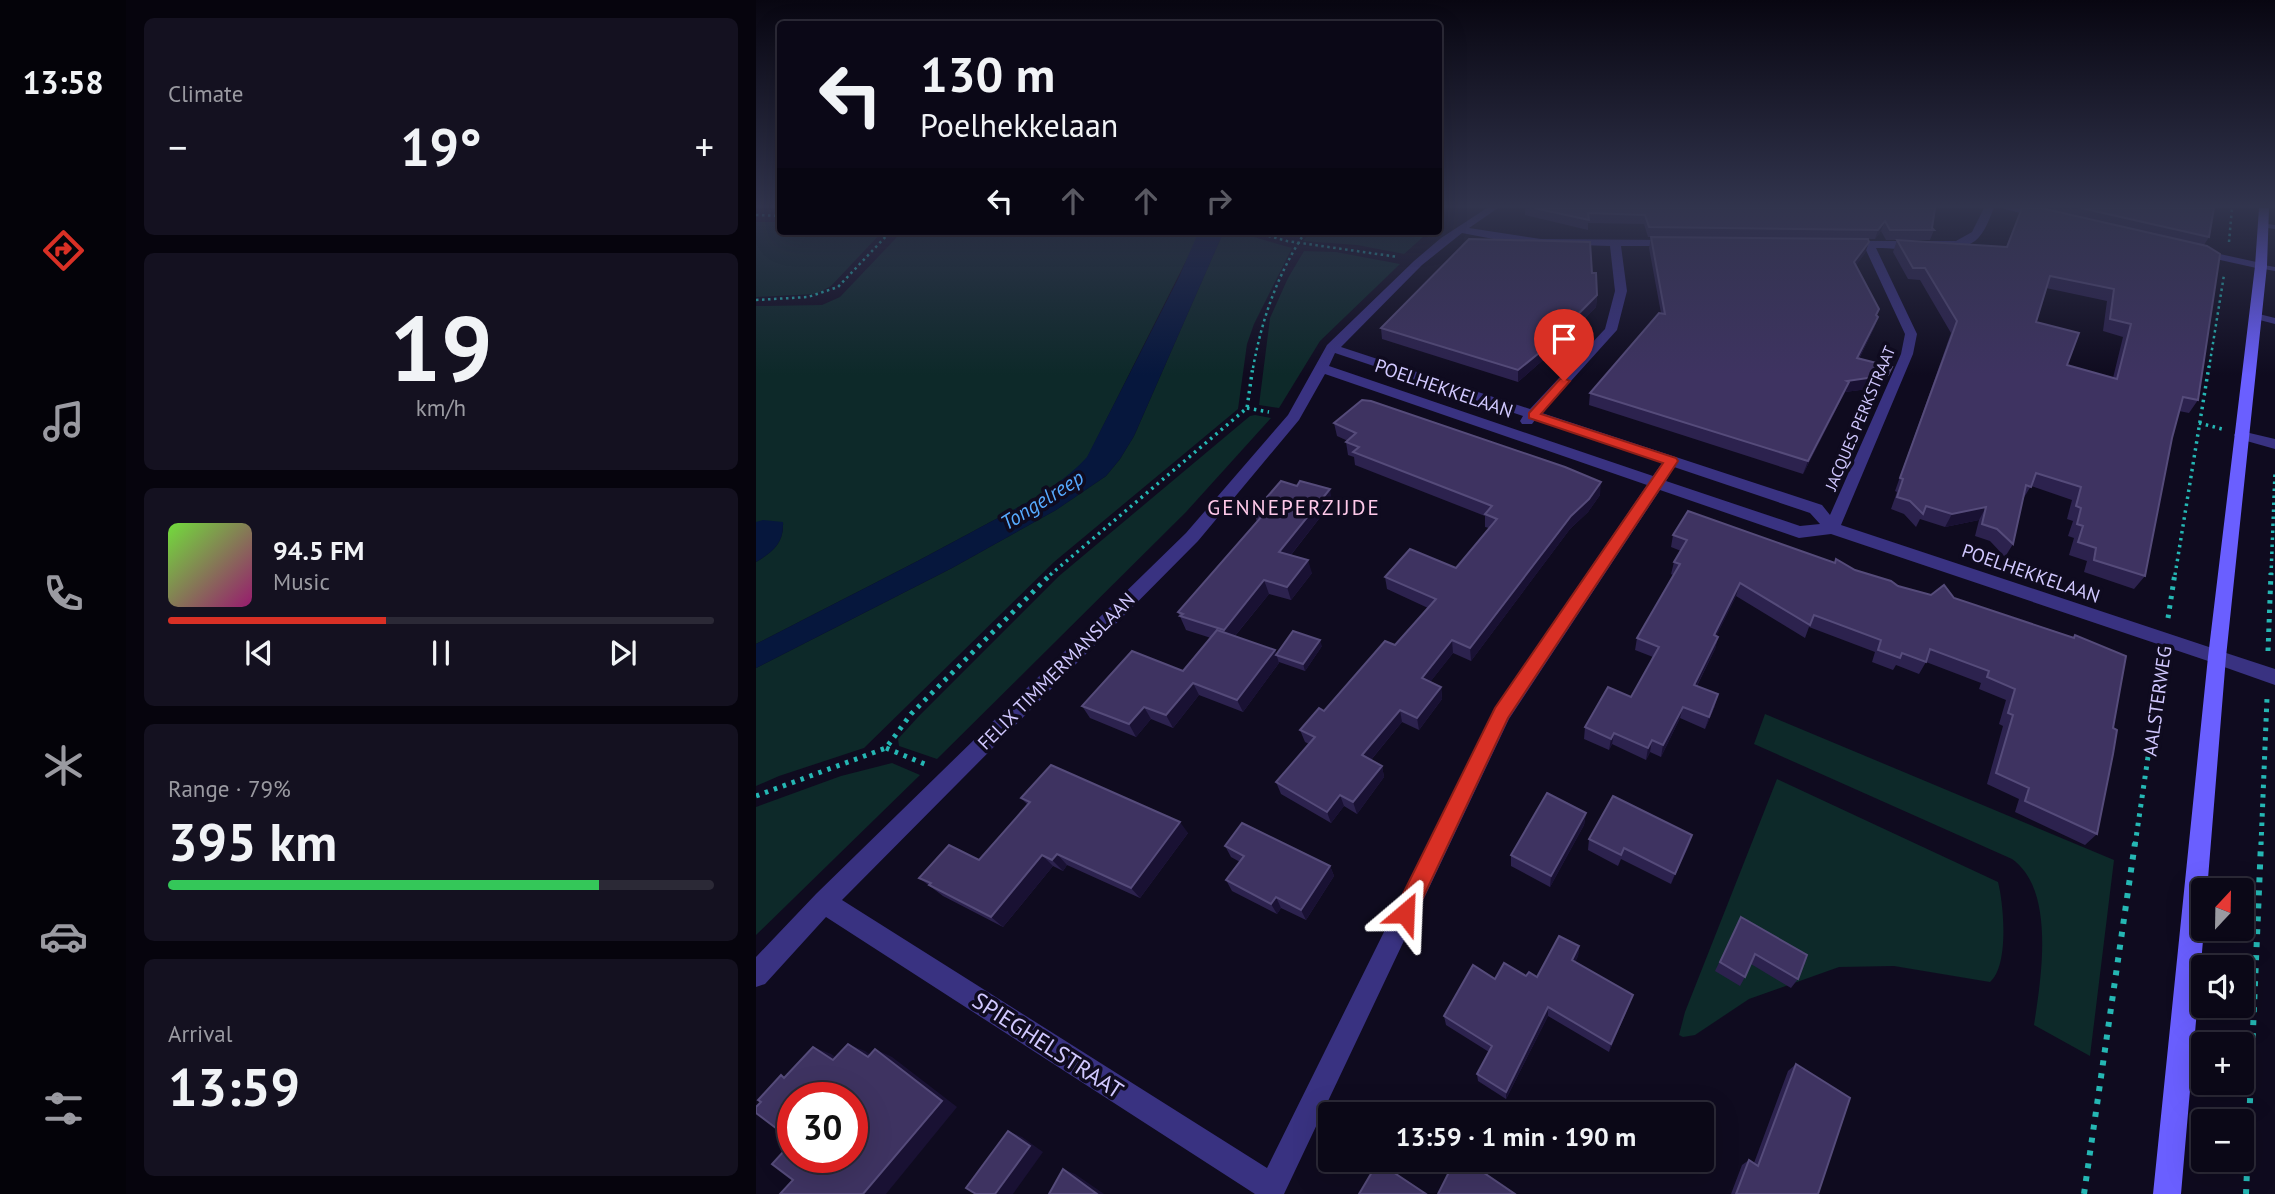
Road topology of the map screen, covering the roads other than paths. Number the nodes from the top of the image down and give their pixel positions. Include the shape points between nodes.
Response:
1 (1417, 264) edge
2 (1618, 264) edge
3 (1879, 264) edge
4 (2249, 264) edge
5 (2260, 266) junction
6 (2275, 270) edge
7 (2255, 316) junction
8 (2275, 321) edge
9 (1332, 348) junction
10 (1321, 368) junction
11 (1533, 415) junction
12 (1515, 435) junction
13 (2241, 435) junction
14 (2275, 444) edge
15 (1671, 461) junction
16 (1656, 483) junction
17 (1832, 528) junction
18 (2217, 657) junction
19 (2271, 675) edge
20 (824, 902) junction
21 (756, 975) edge
22 (1270, 1191) edge
23 (2167, 1194) edge

1 - 9 street, FELIX TIMMERMANSLAAN
2 - 11 street via 1622,291 1611,330
3 - 17 street, JACQUES PERKSTRAAT via 1911,334 1908,354
4 - 5 street
5 - 6 lane
5 - 7 main road
7 - 8 lane
7 - 13 main road
9 - 10 street, FELIX TIMMERMANSLAAN
9 - 11 street, POELHEKKELAAN
10 - 12 street, POELHEKKELAAN
10 - 20 street, FELIX TIMMERMANSLAAN via 1294,417 1192,537
11 - 12 street
11 - 15 street, POELHEKKELAAN
12 - 16 street, POELHEKKELAAN
13 - 14 street
13 - 18 main road
15 - 16 street
15 - 17 street, POELHEKKELAAN via 1816,509
16 - 17 street, POELHEKKELAAN via 1799,532
16 - 22 street via 1502,714
17 - 18 street, POELHEKKELAAN
18 - 19 street, POELHEKKELAAN
18 - 23 main road
20 - 21 street, FELIX TIMMERMANSLAAN
20 - 22 street, SPIEGHELSTRAAT

